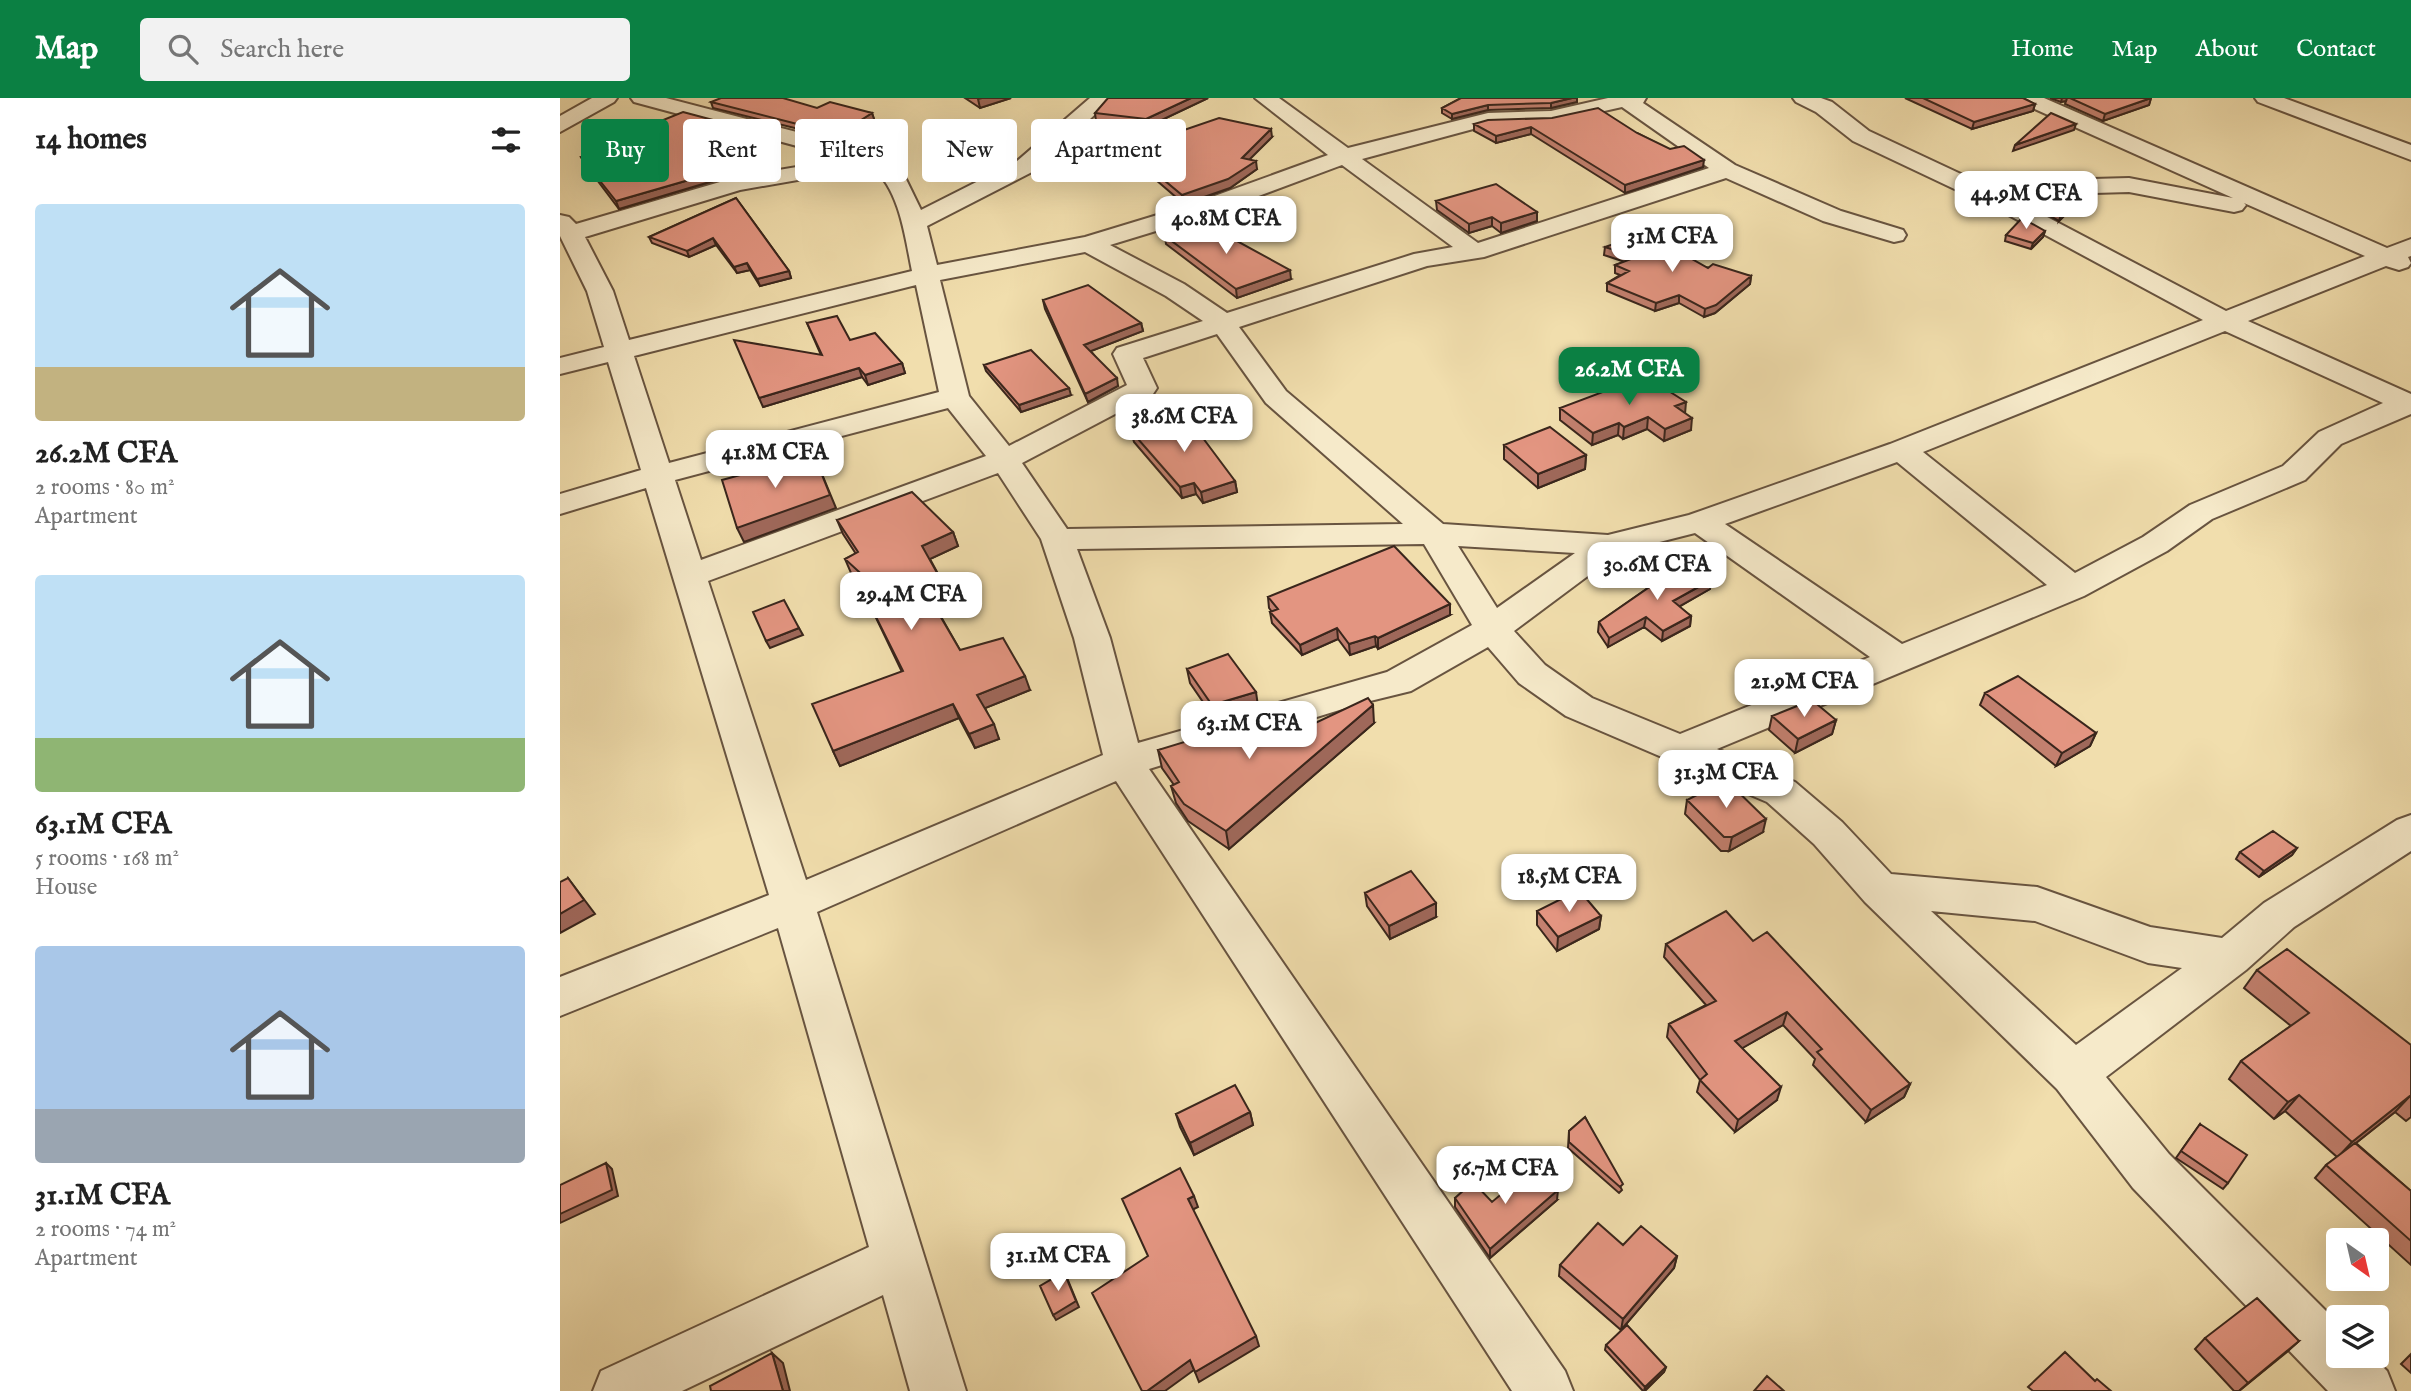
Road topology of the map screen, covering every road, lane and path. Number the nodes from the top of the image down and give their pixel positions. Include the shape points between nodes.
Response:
1 (607, 98) edge
2 (641, 98) edge
3 (1103, 98) edge
4 (1265, 98) edge
5 (1804, 98) edge
6 (2026, 98) edge
7 (2265, 98) edge
8 (1631, 99) edge
9 (560, 125) edge
10 (795, 138) edge
11 (2411, 153) edge
12 (1343, 157) junction
13 (1727, 170) junction
14 (795, 174) edge
15 (898, 182) edge
16 (2009, 206) junction
17 (2305, 219) junction
18 (914, 223) junction
19 (566, 228) edge
20 (1894, 236) dead end
21 (1089, 244) junction
22 (2411, 247) edge
23 (1475, 252) junction
24 (2386, 256) junction
25 (2411, 267) edge
26 (926, 275) junction
27 (2223, 320) junction
28 (1222, 322) junction
29 (618, 349) junction
30 (560, 366) edge
31 (955, 397) junction
32 (2409, 404) edge
33 (1901, 450) junction
34 (1005, 460) junction
35 (658, 475) junction
36 (560, 504) edge
37 (1700, 522) junction
38 (1434, 534) junction
39 (1057, 539) junction
40 (1608, 545) junction
41 (690, 576) junction
42 (2072, 587) junction
43 (1492, 629) junction
44 (1898, 659) junction
45 (1680, 749) junction
46 (1124, 762) junction
47 (2411, 831) edge
48 (1880, 890) junction
49 (793, 904) junction
50 (2230, 957) junction
51 (560, 997) edge
52 (2074, 1074) junction
53 (900, 1260) junction
54 (621, 1391) edge
55 (938, 1391) edge
56 (1545, 1391) edge
57 (2367, 1391) edge

1 - 9 street
2 - 10 street
3 - 18 street via 1024,167
4 - 12 street
5 - 16 street via 1824,107 1861,136
6 - 17 street
7 - 11 street
8 - 12 street via 1551,117 1488,119
8 - 13 street
12 - 21 street
12 - 23 street
13 - 20 street via 1832,216
13 - 23 street
14 - 19 street via 737,184
15 - 18 street
16 - 17 street via 2056,187 2129,185
16 - 27 street
17 - 24 street
18 - 26 street
19 - 29 street via 600,291
21 - 26 street
21 - 28 street via 1175,290
22 - 24 street
23 - 28 street via 1423,259
24 - 25 street
24 - 27 street
26 - 29 street
26 - 31 street
27 - 32 street
27 - 33 street
28 - 34 street via 1127,354 1143,388
28 - 38 street via 1276,397
29 - 30 street
29 - 35 street
31 - 34 street
31 - 35 street
32 - 42 street via 2330,438 2294,473 2201,512 2155,544
33 - 37 street
33 - 42 street
34 - 39 street
34 - 41 street
35 - 36 street
35 - 41 street
37 - 40 street
37 - 44 street
38 - 39 street
38 - 40 street
38 - 43 street
39 - 46 street via 1092,638
40 - 43 street
41 - 49 street
42 - 44 street
43 - 45 street via 1532,674 1579,707
43 - 46 street via 1398,682
44 - 45 street
45 - 48 street via 1781,792 1828,833
46 - 49 street
46 - 56 street
47 - 50 street via 2279,915
48 - 50 street via 2037,904 2148,945
48 - 52 street
49 - 51 street
49 - 53 street
50 - 52 street
52 - 57 street via 2151,1171
53 - 54 street
53 - 55 street

